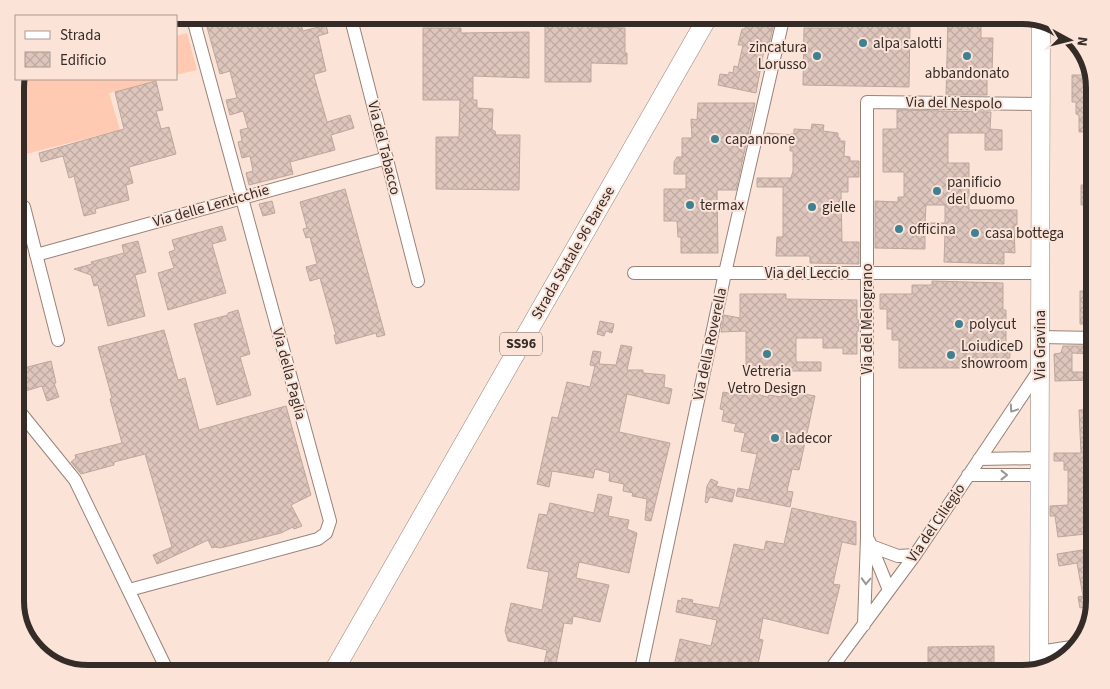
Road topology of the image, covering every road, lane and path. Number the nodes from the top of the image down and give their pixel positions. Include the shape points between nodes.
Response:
1 (194, 24) edge
2 (352, 24) edge
3 (704, 24) edge
4 (782, 24) edge
5 (1041, 27) edge
6 (867, 102) joint
7 (1040, 104) junction
8 (387, 158) junction
9 (240, 198) junction
10 (24, 207) dead end
11 (36, 255) junction
12 (634, 273) dead end
13 (725, 273) junction
14 (866, 273) junction
15 (1040, 273) junction
16 (418, 281) dead end
17 (1040, 338) junction
18 (1086, 338) edge
19 (58, 340) dead end
20 (1040, 368) junction
21 (24, 417) edge
22 (979, 459) junction
23 (1039, 467) junction
24 (968, 474) junction
25 (869, 541) junction
26 (915, 555) junction
27 (128, 590) junction
28 (889, 590) junction
29 (864, 625) junction
30 (1059, 653) edge
31 (1039, 661) edge
32 (166, 665) edge
33 (337, 665) edge
34 (642, 665) edge
35 (834, 665) edge

1 - 9 street, Via della Paglia
2 - 8 street, Via del Tabacco
3 - 33 main road, Strada Statale 96 Barese / SS96
4 - 13 street, Via della Roverella
5 - 7 main road, Via Gravina
6 - 7 street, Via del Nespolo
6 - 14 street, Via del Melograno
7 - 15 main road, Via Gravina
8 - 9 street, Via delle Lenticchie
8 - 16 street, Via del Tabacco
9 - 11 street, Via delle Lenticchie
9 - 27 street, Via della Paglia via 330,522 329,528 318,539
10 - 11 street
11 - 19 street
12 - 13 street, Via del Leccio
13 - 14 street, Via del Leccio
13 - 34 street, Via della Roverella
14 - 15 street, Via del Leccio
14 - 25 street, Via del Melograno
15 - 17 main road, Via Gravina
17 - 18 street
17 - 20 main road, Via Gravina
20 -> 22 street, Via del Ciliegio
20 - 23 main road, Via Gravina
21 - 27 street via 75,480
22 - 23 street
22 - 24 street, Via del Ciliegio
24 -> 23 street
23 - 31 main road, Via Gravina
24 - 26 street, Via del Ciliegio
25 - 26 street via 898,556
25 - 28 street
25 -> 29 street, Via del Melograno
26 - 28 street, Via del Ciliegio
27 - 32 street
28 - 29 street, Via del Ciliegio
29 - 35 street, Via del Ciliegio
30 - 31 street

